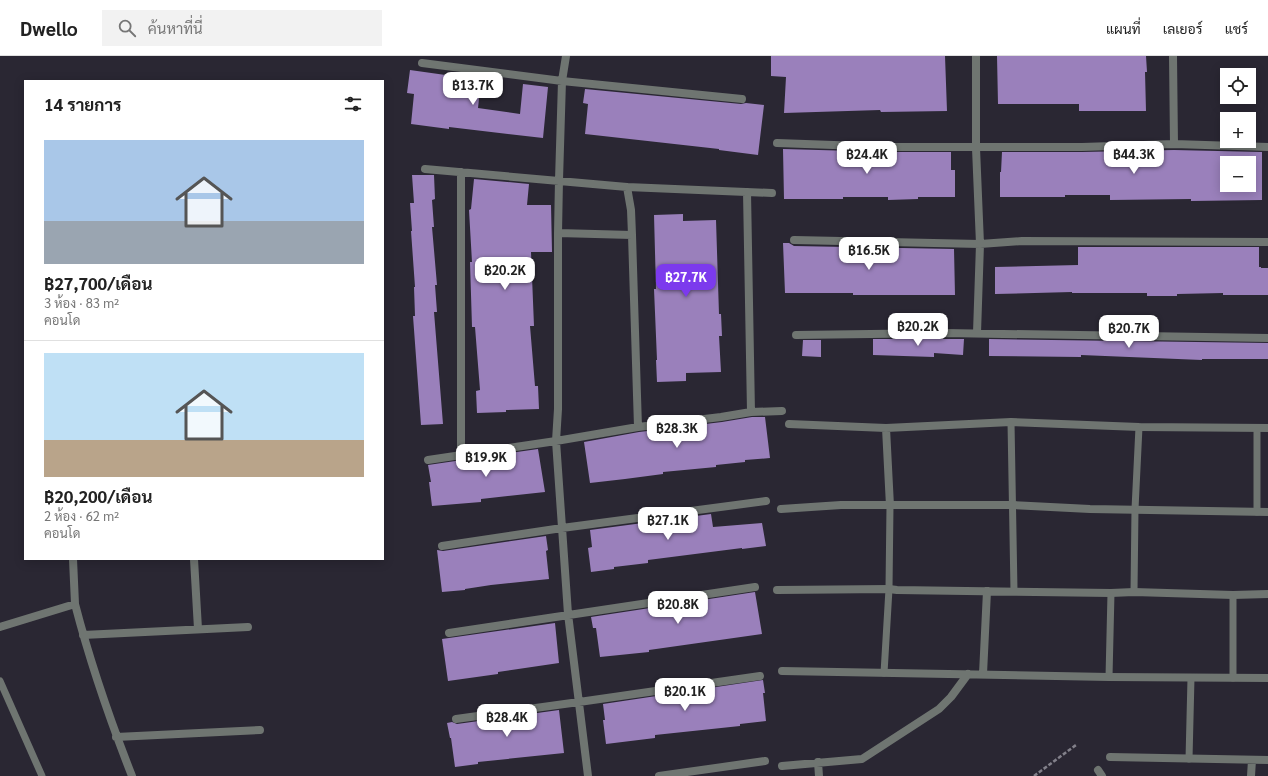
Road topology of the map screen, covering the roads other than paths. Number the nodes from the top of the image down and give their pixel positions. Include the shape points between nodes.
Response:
1 (566, 56) edge
2 (976, 56) edge
3 (1173, 56) edge
4 (422, 63) dead end
5 (562, 81) junction
6 (742, 98) dead end
7 (777, 143) dead end
8 (1174, 144) junction
9 (1268, 146) edge
10 (976, 148) junction
11 (425, 169) dead end
12 (461, 172) junction
13 (559, 180) junction
14 (627, 187) junction
15 (747, 192) junction
16 (772, 193) dead end
17 (558, 233) junction
18 (632, 234) junction
19 (794, 240) dead end
20 (1268, 242) edge
21 (980, 244) junction
22 (977, 333) junction
23 (796, 334) dead end
24 (1268, 338) edge
25 (782, 411) dead end
26 (751, 412) junction
27 (1011, 422) junction
28 (789, 424) dead end
29 (638, 427) junction
30 (1139, 427) junction
31 (886, 428) junction
32 (1257, 428) junction
33 (1268, 428) edge
34 (556, 441) junction
35 (461, 456) junction
36 (428, 460) dead end
37 (766, 501) dead end
38 (1012, 505) junction
39 (890, 506) junction
40 (781, 508) dead end
41 (1135, 509) junction
42 (1257, 512) junction
43 (1268, 512) edge
44 (562, 528) junction
45 (442, 546) dead end
46 (73, 560) edge
47 (194, 560) edge
48 (755, 587) dead end
49 (889, 589) junction
50 (777, 590) dead end
51 (988, 591) junction
52 (1014, 591) junction
53 (1134, 592) junction
54 (1111, 593) junction
55 (1268, 594) edge
56 (1233, 595) junction
57 (75, 604) junction
58 (568, 614) junction
59 (0, 627) edge
60 (248, 627) dead end
61 (198, 629) junction
62 (450, 633) dead end
63 (83, 635) junction
64 (782, 671) dead end
65 (884, 673) junction
66 (968, 674) junction
67 (983, 674) junction
68 (760, 676) dead end
69 (1109, 677) junction
70 (1191, 678) junction
71 (1233, 678) junction
72 (1268, 678) edge
73 (0, 681) edge
74 (579, 702) junction
75 (456, 719) dead end
76 (260, 730) dead end
77 (116, 737) junction
78 (1110, 757) dead end
79 (1189, 759) junction
80 (1252, 760) junction
81 (1268, 760) edge
82 (765, 761) dead end
83 (818, 762) junction
84 (782, 766) dead end
85 (42, 776) edge
86 (132, 776) edge
87 (588, 776) edge
88 (659, 776) edge
89 (819, 776) edge
90 (1252, 776) edge

1 - 5 street
2 - 10 street
3 - 8 street
4 - 5 street
5 - 6 street
5 - 13 street
7 - 10 street
8 - 9 street
8 - 10 street
10 - 21 street
11 - 12 street
12 - 13 street
12 - 35 street
13 - 14 street
13 - 17 street
14 - 15 street
14 - 18 street
15 - 16 street
15 - 26 street
17 - 18 street
17 - 34 street
18 - 29 street
19 - 21 street
20 - 21 street via 1022,241
21 - 22 street
22 - 23 street
22 - 24 street
25 - 26 street
26 - 29 street
27 - 30 street
27 - 31 street
27 - 38 lane
28 - 31 street
29 - 34 street
30 - 32 street
30 - 41 lane
31 - 39 street
32 - 33 street
32 - 42 lane
34 - 35 street
34 - 44 street
35 - 36 street
37 - 44 street
38 - 39 street
38 - 41 street
38 - 52 lane
39 - 40 street
39 - 49 lane
41 - 42 street
41 - 53 lane
42 - 43 street
44 - 45 street
44 - 58 street
46 - 57 street
47 - 61 street
48 - 58 street
49 - 50 street
49 - 51 street
49 - 65 lane
51 - 52 street
51 - 67 street
52 - 54 street
53 - 54 street
53 - 56 street
54 - 69 lane
55 - 56 street
56 - 71 lane
57 - 59 street
57 - 63 street
58 - 62 street
58 - 74 street
60 - 61 street
61 - 63 street
63 - 77 street
64 - 65 street
65 - 66 street
66 - 67 street
66 - 83 street via 939,709 862,758
67 - 69 street
68 - 74 street
69 - 70 street
70 - 71 street
70 - 79 lane
71 - 72 street
73 - 85 lane
74 - 75 street
74 - 87 street
76 - 77 street
77 - 86 street
78 - 79 street
79 - 80 street
80 - 81 street
80 - 90 street
82 - 88 street
83 - 84 street
83 - 89 street

